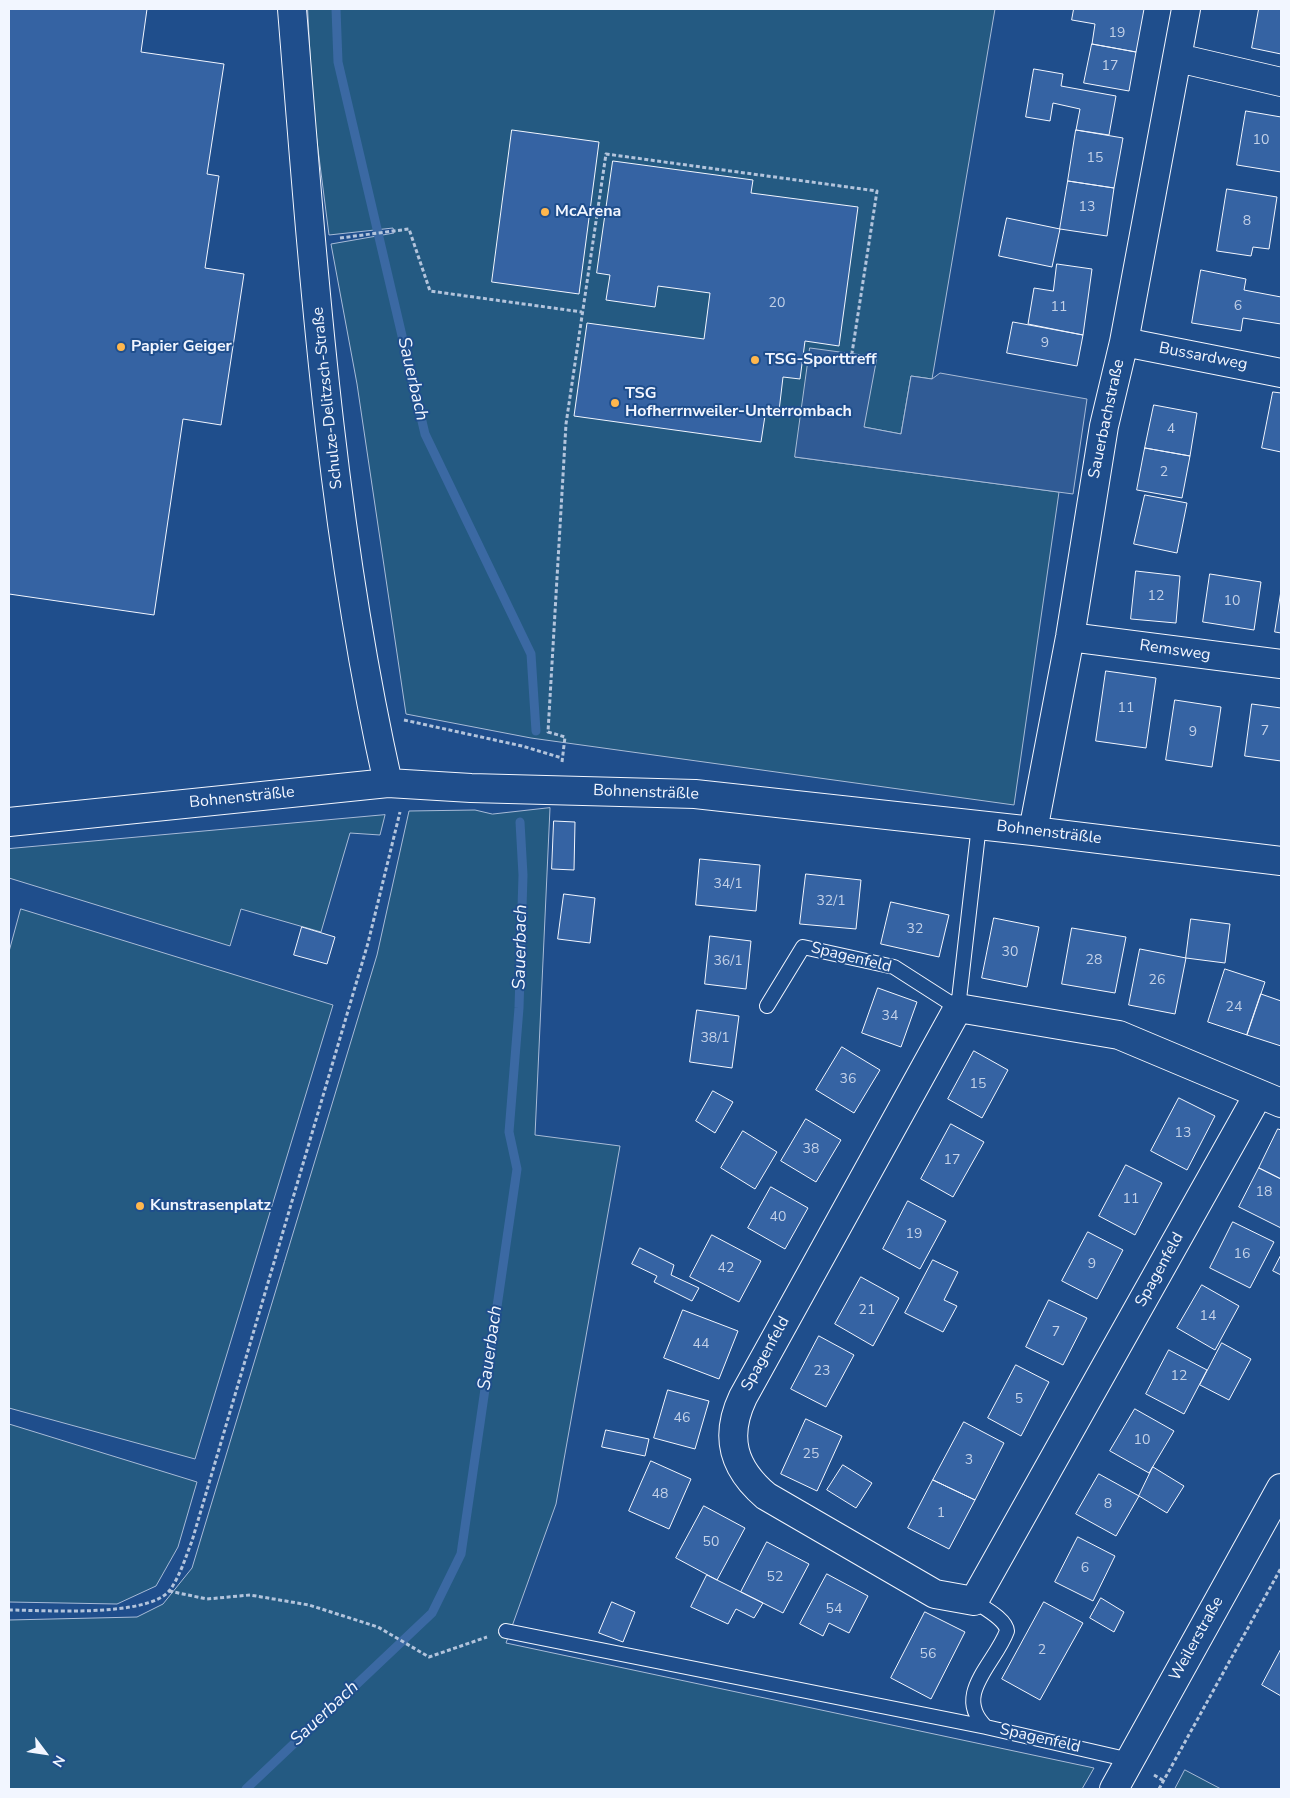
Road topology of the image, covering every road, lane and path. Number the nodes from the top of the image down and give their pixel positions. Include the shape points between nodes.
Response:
1 (292, 9) edge
2 (1186, 9) edge
3 (1178, 58) junction
4 (1281, 82) edge
5 (347, 237) dead end
6 (582, 312) junction
7 (1124, 342) junction
8 (852, 354) dead end
9 (1281, 373) edge
10 (1070, 637) junction
11 (1281, 664) edge
12 (372, 712) junction
13 (565, 737) dead end
14 (562, 758) dead end
15 (396, 784) junction
16 (9, 822) edge
17 (979, 825) junction
18 (1034, 831) junction
19 (1281, 861) edge
20 (767, 1006) dead end
21 (958, 1008) junction
22 (1269, 1099) edge
23 (1281, 1488) edge
24 (1281, 1568) edge
25 (169, 1591) junction
26 (974, 1601) junction
27 (9, 1610) edge
28 (506, 1631) joint
29 (986, 1727) junction
30 (1130, 1760) junction
31 (1114, 1789) edge
32 (1160, 1789) edge

1 - 12 street, Schulze-Delitzsch-Straße via 311,245 340,509
2 - 3 street, Sauerbachstraße
3 - 4 street
3 - 7 street, Sauerbachstraße
5 - 6 path via 409,229 430,291
6 - 8 path via 606,154 877,191
6 - 13 path via 566,424 548,732
7 - 9 street, Bussardweg
7 - 10 street, Sauerbachstraße via 1104,426
10 - 11 street, Remsweg
10 - 18 street, Sauerbachstraße
12 - 14 path
12 - 15 street, Schulze-Delitzsch-Straße
15 - 16 street, Bohnensträßle
15 - 17 street, Bohnensträßle via 694,794
15 - 25 path via 402,804 359,971 192,1541
17 - 18 street, Bohnensträßle
17 - 21 lane, Spagenfeld
18 - 19 street, Bohnensträßle
20 - 21 lane, Spagenfeld via 803,947 894,967
21 - 22 street, Spagenfeld via 1119,1035
21 - 26 street, Spagenfeld via 743,1397 737,1409 732,1437 742,1470 766,1496 935,1594
22 - 26 street, Spagenfeld
23 - 30 street, Weilerstraße
24 - 32 path
25 - 27 path via 150,1604 124,1609
25 - 28 path via 207,1600 250,1595 309,1605 378,1627 429,1657
26 - 29 lane, Spagenfeld via 1007,1626 971,1701 972,1710
28 - 29 lane
29 - 30 lane, Spagenfeld
30 - 31 street, Weilerstraße

